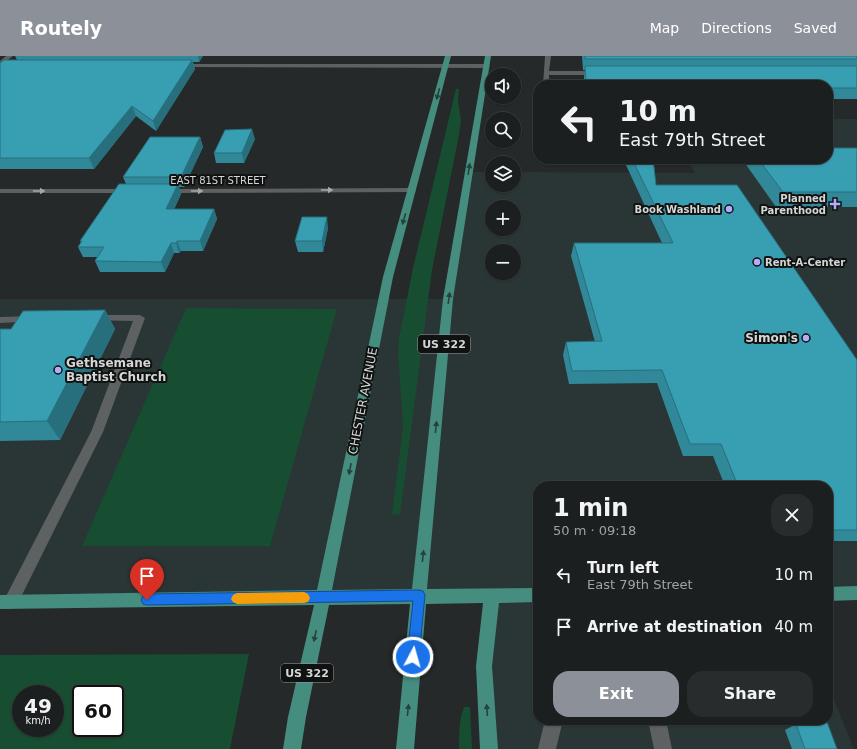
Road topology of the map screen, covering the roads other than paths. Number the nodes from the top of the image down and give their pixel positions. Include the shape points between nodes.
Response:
1 (10, 56) edge
2 (548, 56) edge
3 (447, 60) edge
4 (487, 61) edge
5 (0, 64) edge
6 (8, 65) edge
7 (174, 65) edge
8 (546, 73) junction
9 (606, 73) edge
10 (546, 80) edge
11 (412, 190) junction
12 (0, 191) edge
13 (143, 191) edge
14 (159, 191) edge
15 (79, 318) edge
16 (49, 319) edge
17 (0, 320) edge
18 (857, 593) edge
19 (833, 594) edge
20 (419, 595) junction
21 (492, 595) junction
22 (533, 595) edge
23 (323, 598) junction
24 (5, 602) edge
25 (553, 725) edge
26 (658, 725) edge
27 (292, 749) edge
28 (405, 749) edge
29 (489, 749) edge
30 (547, 749) edge
31 (663, 749) edge

1 - 5 street
2 - 8 street
3 - 4 street
3 - 7 street
3 -> 11 main road, CHESTER AVENUE / US 322
20 -> 4 main road, US 322 via 448,299
5 - 6 street
8 - 9 street
8 - 10 street
14 -> 11 street, EAST 81ST STREET
11 -> 23 main road, CHESTER AVENUE / US 322 via 388,277
12 -> 13 street
15 - 24 street via 140,318 97,432
16 - 17 street
18 - 19 main road
20 - 21 main road
20 - 23 main road
28 -> 20 main road, US 322
21 - 22 main road
29 -> 21 main road via 484,666
23 - 24 main road
23 -> 27 main road, CHESTER AVENUE / US 322
25 - 30 street
26 - 31 street

